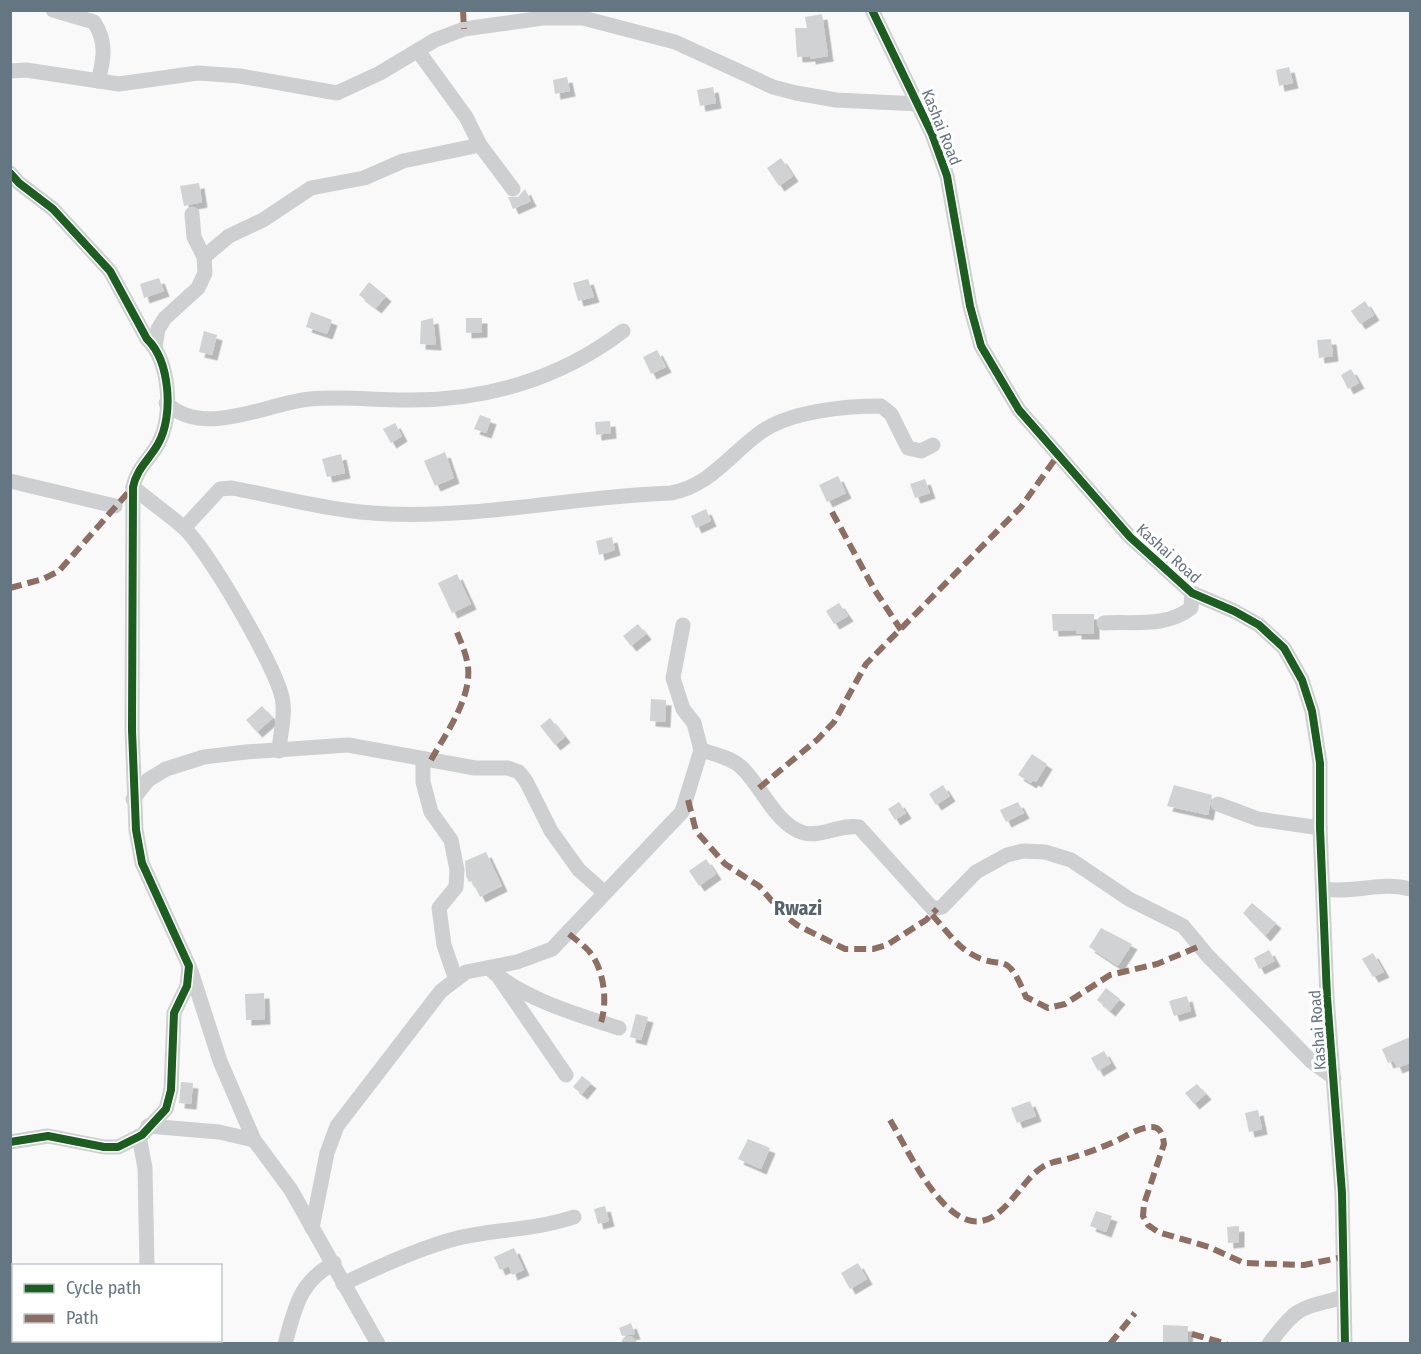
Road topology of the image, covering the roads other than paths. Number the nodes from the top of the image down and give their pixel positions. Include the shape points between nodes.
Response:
1 (53, 10) edge
2 (872, 10) edge
3 (418, 51) junction
4 (10, 71) edge
5 (98, 81) junction
6 (920, 104) junction
7 (480, 145) junction
8 (10, 173) edge
9 (513, 189) dead end
10 (192, 214) dead end
11 (204, 257) junction
12 (623, 331) dead end
13 (155, 347) junction
14 (166, 403) junction
15 (933, 444) dead end
16 (10, 481) edge
17 (133, 487) junction
18 (115, 506) dead end
19 (184, 528) junction
20 (1192, 593) junction
21 (1104, 623) dead end
22 (683, 625) dead end
23 (701, 750) junction
24 (279, 751) junction
25 (423, 759) junction
26 (133, 799) junction
27 (1218, 804) dead end
28 (1320, 828) junction
29 (1324, 889) junction
30 (1410, 890) edge
31 (605, 893) junction
32 (189, 966) junction
33 (494, 974) junction
34 (455, 977) junction
35 (618, 1028) dead end
36 (566, 1075) dead end
37 (1334, 1078) junction
38 (144, 1131) junction
39 (254, 1140) junction
40 (10, 1142) edge
41 (574, 1217) dead end
42 (312, 1228) junction
43 (334, 1263) junction
44 (147, 1264) edge
45 (343, 1284) junction
46 (1344, 1297) junction
47 (285, 1344) edge
48 (378, 1344) edge
49 (1269, 1344) edge
50 (1345, 1344) edge

1 - 5 street via 94,22 102,33
2 - 6 street, Kashai Road
3 - 5 street via 337,93 240,75 198,73 119,84
3 - 6 street via 464,29 543,18 583,18 675,42 773,87 796,93 836,100
3 - 7 street via 466,117
4 - 5 street via 37,71
6 - 20 street, Kashai Road via 947,176 970,306 990,365 1019,410 1130,537
7 - 9 street
7 - 11 street via 404,161 364,178 311,188 263,220 229,236
8 - 13 street via 53,209 110,271
10 - 11 street via 194,237
11 - 13 street via 205,273 198,288 165,318 158,329
12 - 14 street via 566,368 521,385 461,398 310,399 252,414 213,417 177,413
13 - 14 street via 165,380
14 - 17 street via 165,424 158,444 136,473
15 - 19 street via 921,451 908,448 891,414 881,406 830,408 764,430 708,478 690,489 671,493 434,514 388,514 317,507 232,488 220,489
16 - 18 street
17 - 19 street
17 - 26 street
19 - 24 street via 220,579 274,675 284,709
20 - 21 street via 1191,608 1175,618
20 - 28 street, Kashai Road via 1259,625 1284,648 1302,680 1312,711 1320,763
22 - 23 street via 673,678 683,709 694,723
23 - 31 street via 682,812
23 - 37 street via 739,766 797,830 806,834 859,827 933,909 942,907 976,872 1007,855 1046,852 1071,860 1129,899 1182,926 1303,1052
24 - 25 street via 348,745
24 - 26 street via 187,761 148,780
25 - 31 street via 519,772 564,850
25 - 34 street via 423,782 431,812 451,840 457,870 456,887 439,908 444,945
26 - 32 street via 142,863
27 - 28 street via 1258,819
28 - 29 street, Kashai Road
29 - 30 street via 1343,892 1383,886
29 - 37 street, Kashai Road
31 - 33 street via 552,949
32 - 38 street via 187,986 174,1013 171,1090 166,1109
32 - 39 street via 220,1061
33 - 34 street via 466,972
33 - 35 street via 571,1012
33 - 36 street
34 - 42 street via 337,1126 327,1153
37 - 46 street, Kashai Road
38 - 39 street via 219,1132
38 - 40 street via 118,1147 48,1136
38 - 44 street
39 - 42 street
41 - 45 street via 548,1226 472,1235
42 - 43 street
43 - 45 street
43 - 47 street via 309,1281 291,1318
45 - 48 street
46 - 49 street via 1292,1314
46 - 50 street, Kashai Road

